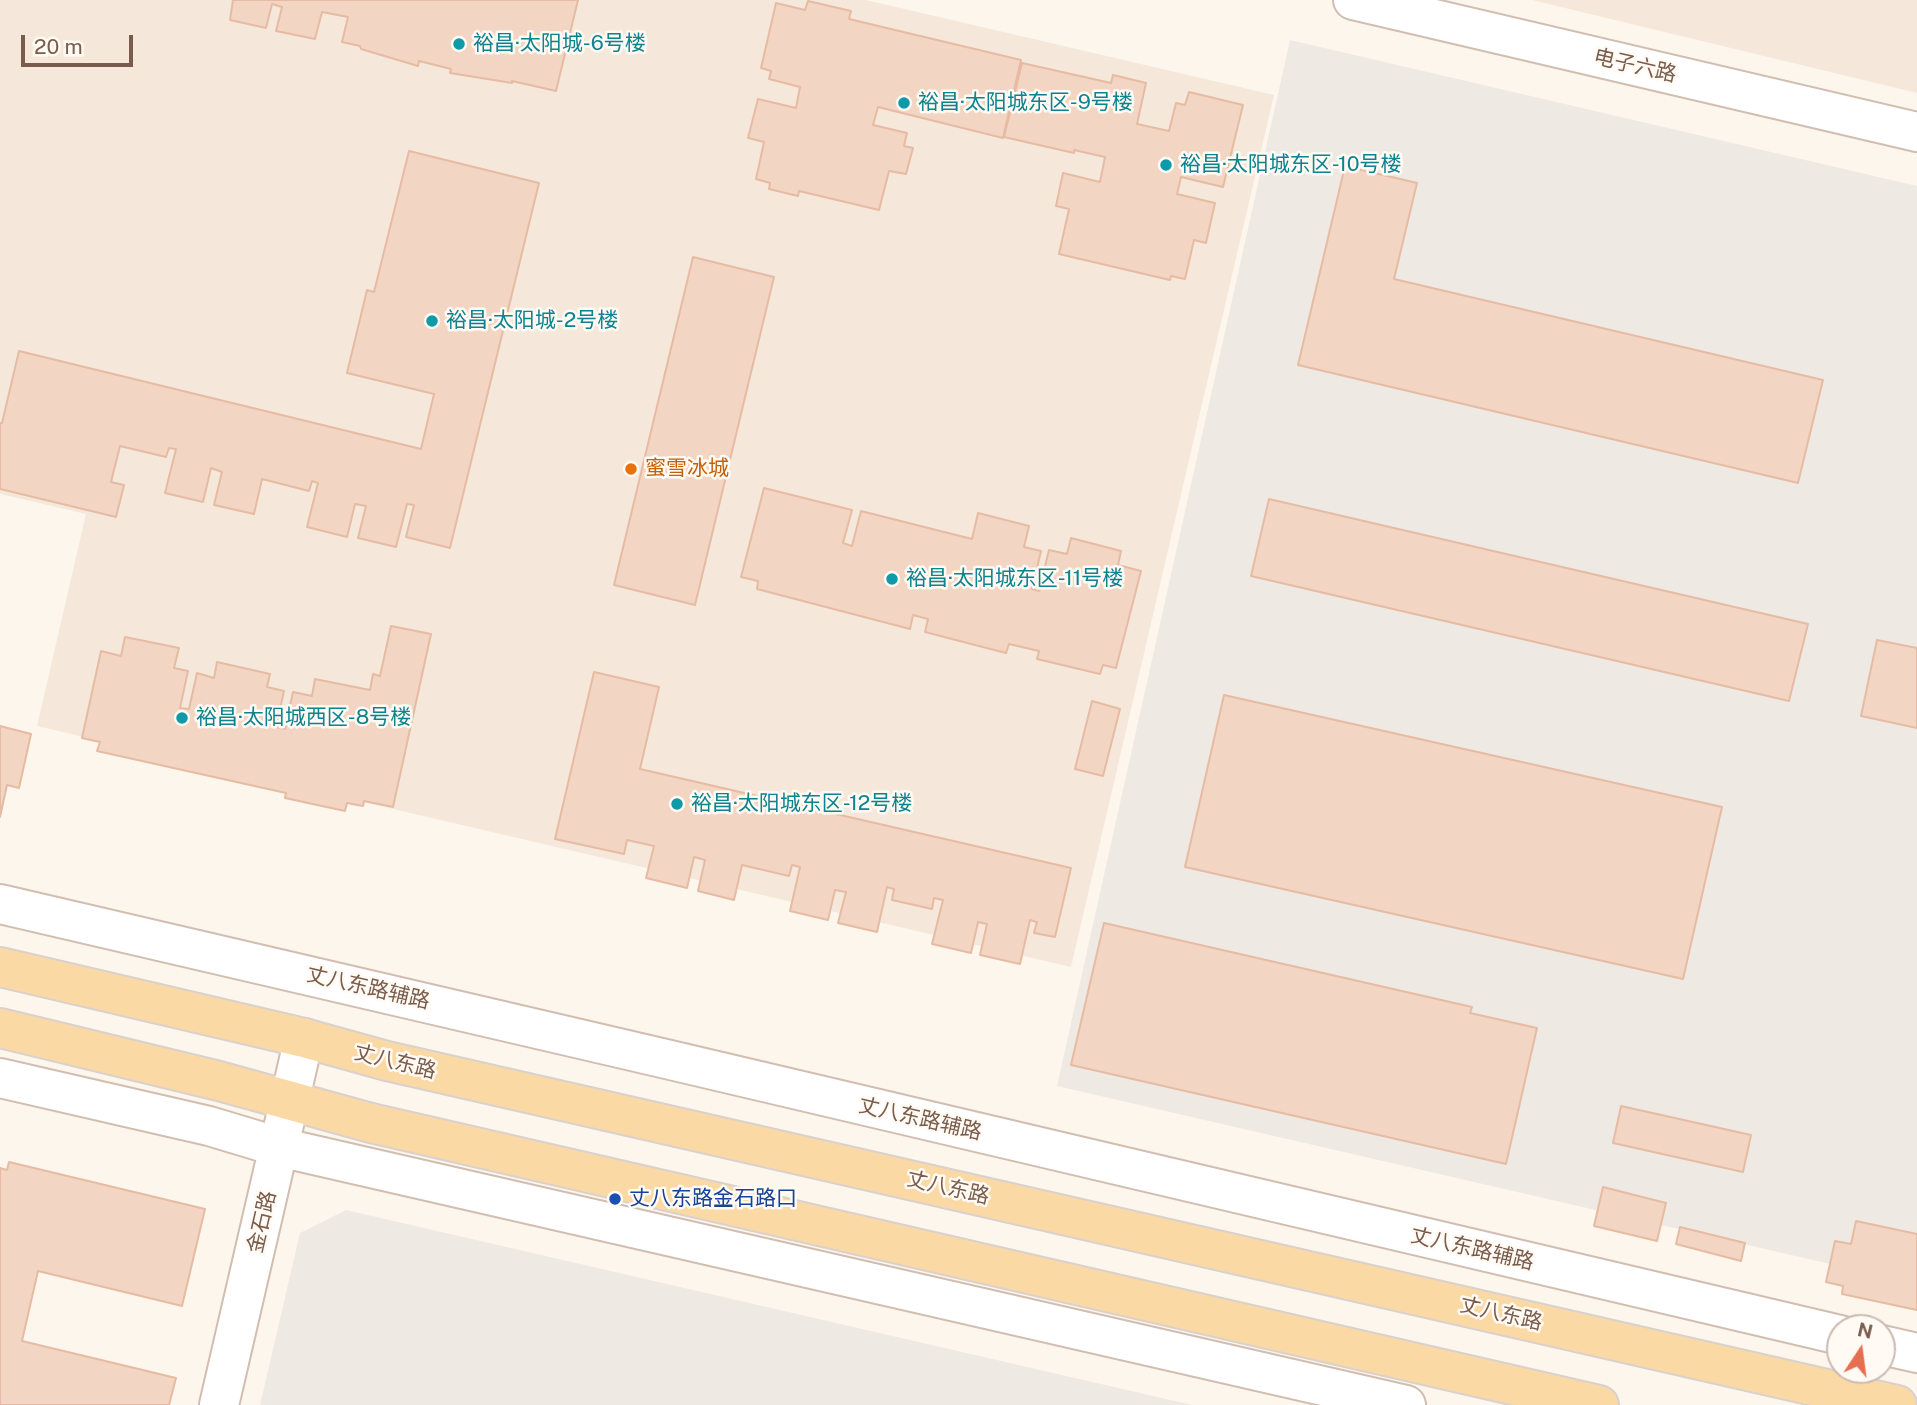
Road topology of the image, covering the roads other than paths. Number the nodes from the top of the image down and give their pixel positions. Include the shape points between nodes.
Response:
1 (1353, 0) edge
2 (1917, 132) edge
3 (0, 904) edge
4 (0, 967) edge
5 (0, 1028) edge
6 (304, 1038) junction
7 (0, 1078) edge
8 (290, 1101) junction
9 (279, 1147) junction
10 (1826, 1332) edge
11 (1896, 1348) edge
12 (1917, 1353) edge
13 (219, 1405) edge
14 (1406, 1405) edge
15 (1599, 1405) edge
16 (1897, 1405) edge

1 - 2 street, 电子六路
3 - 10 street, 丈八东路辅路
4 - 6 main road, 丈八东路
5 - 8 main road
6 - 8 street, 金石路
6 - 16 main road, 丈八东路 via 400,1064
7 - 9 street via 209,1126
8 - 9 street, 金石路
8 - 15 main road
9 - 13 street, 金石路
9 - 14 street
11 - 12 street

